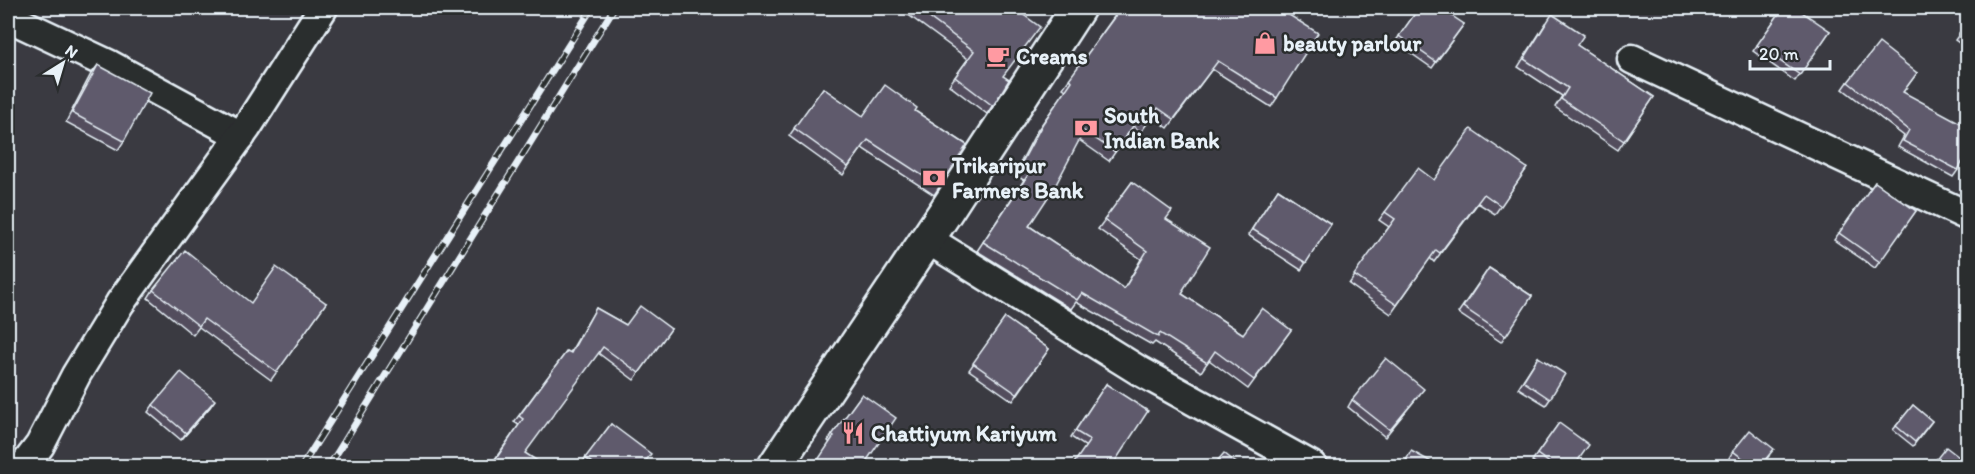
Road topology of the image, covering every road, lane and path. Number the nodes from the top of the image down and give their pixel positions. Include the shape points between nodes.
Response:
1 (323, 8) edge
2 (1078, 8) edge
3 (8, 17) edge
4 (1632, 59) dead end
5 (241, 136) junction
6 (1968, 216) edge
7 (927, 239) junction
8 (24, 466) edge
9 (775, 466) edge
10 (1312, 466) edge

1 - 5 street
2 - 7 main road
3 - 5 street via 110,65
4 - 6 street
5 - 8 street via 120,303 40,445
7 - 9 main road
7 - 10 street via 1138,370

